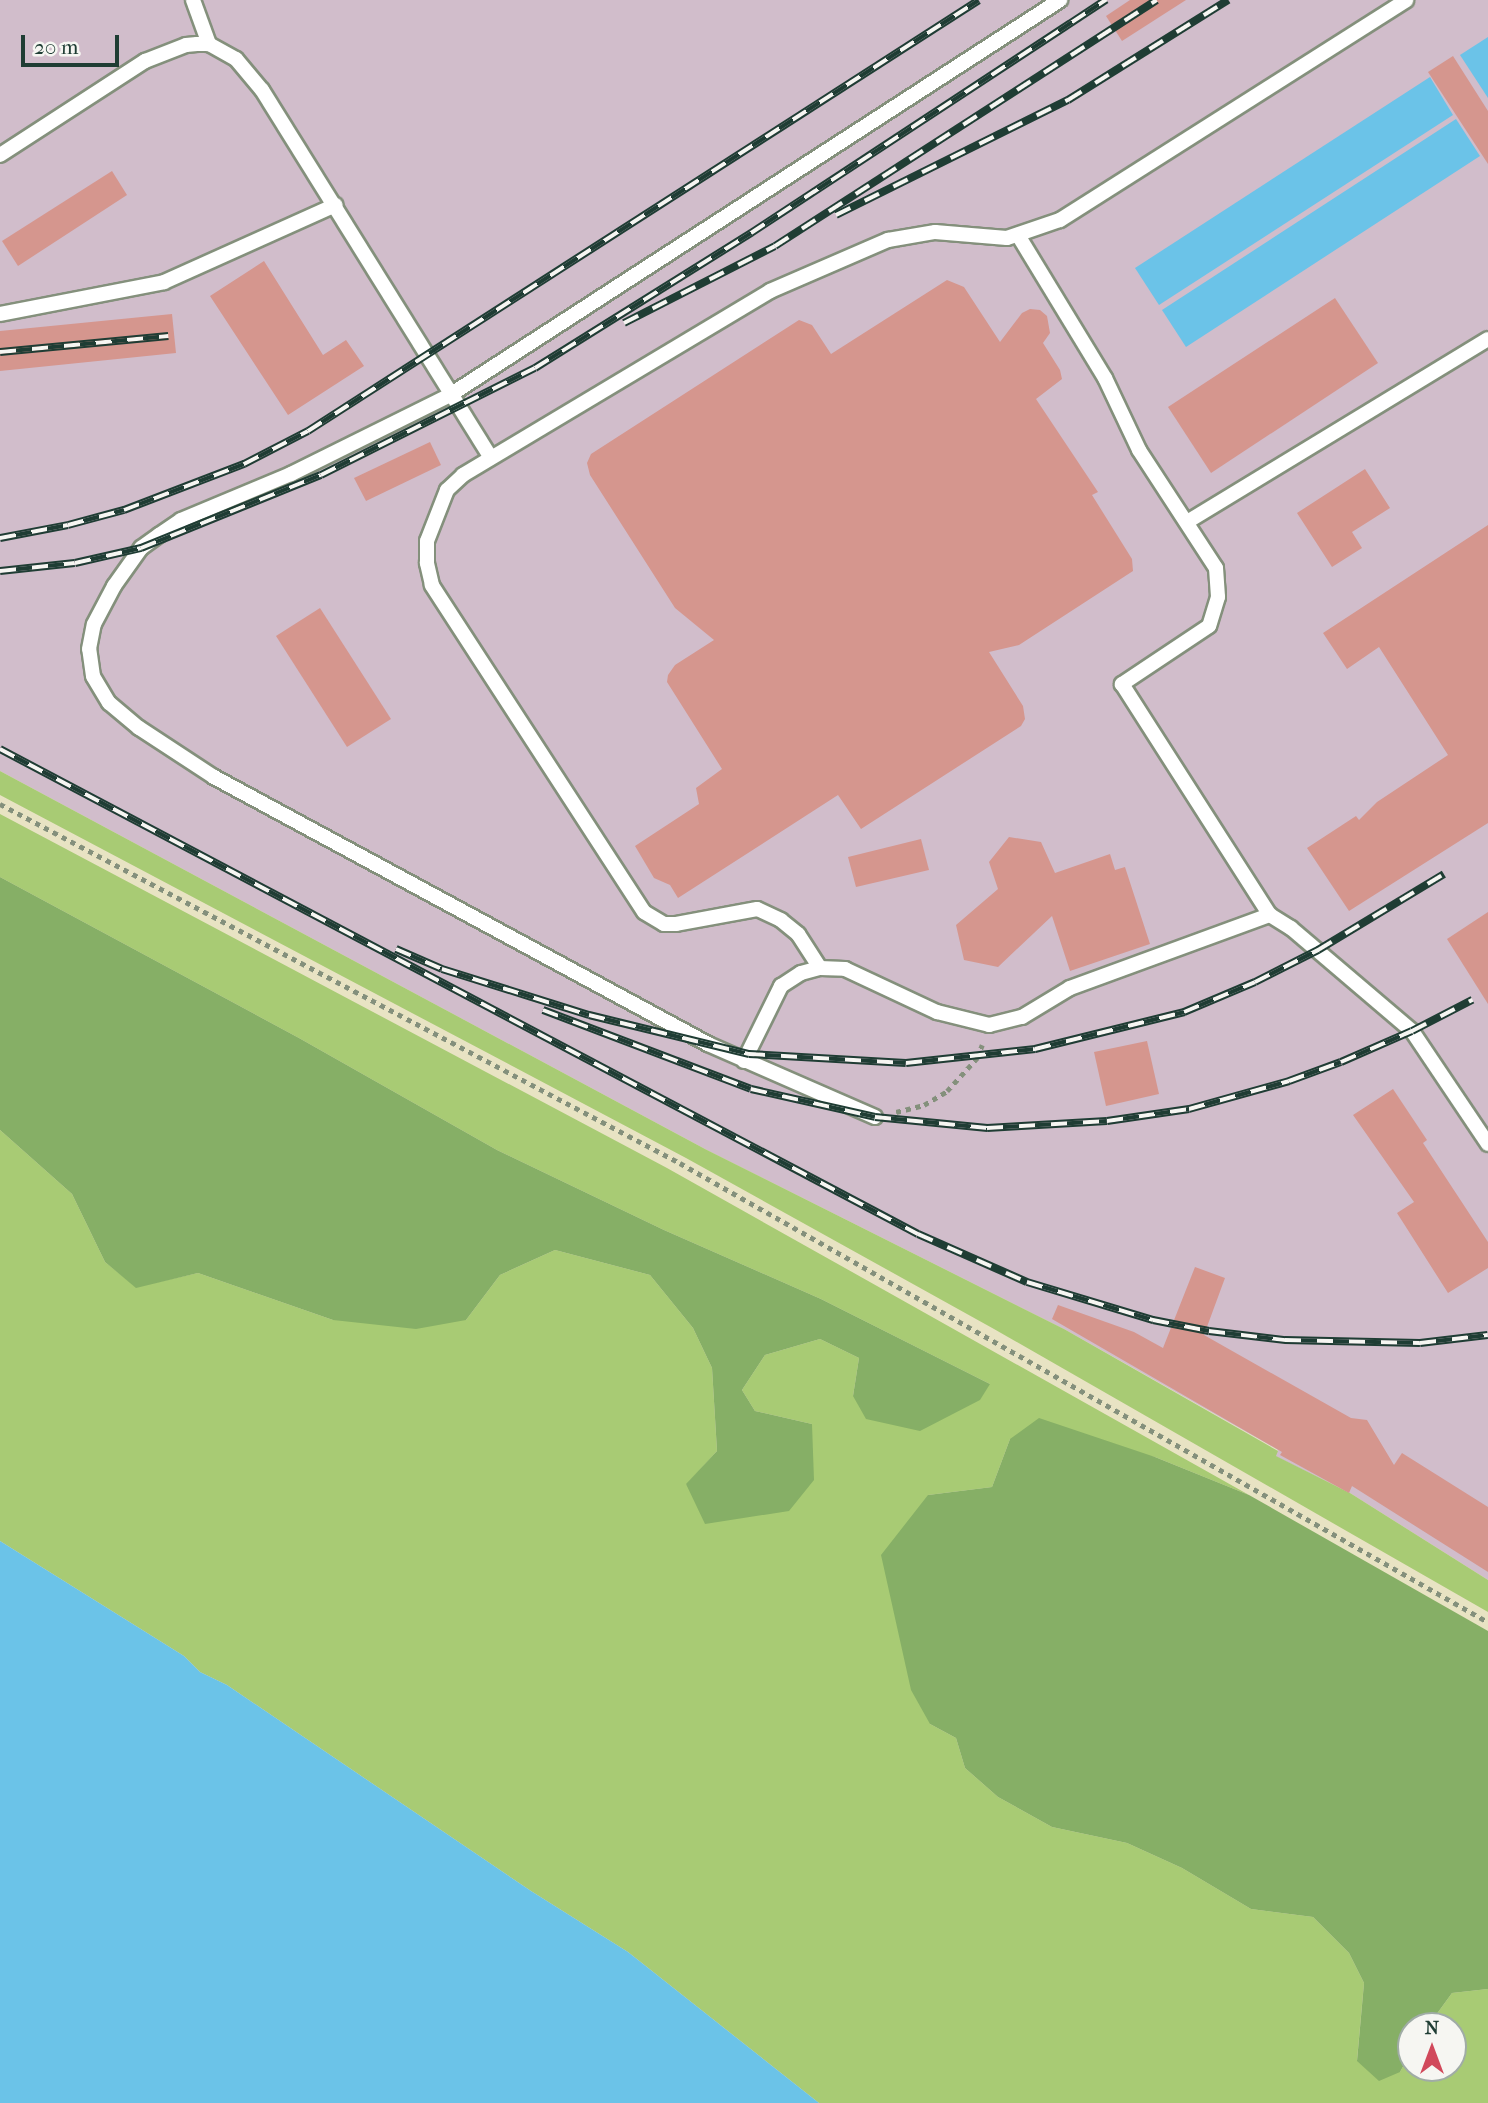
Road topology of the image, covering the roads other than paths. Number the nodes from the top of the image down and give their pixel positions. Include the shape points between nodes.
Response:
1 (193, 0) edge
2 (1060, 0) edge
3 (1406, 0) edge
4 (209, 44) junction
5 (0, 155) edge
6 (335, 205) junction
7 (1018, 235) junction
8 (0, 314) edge
9 (1488, 339) edge
10 (450, 395) junction
11 (491, 458) junction
12 (1187, 522) junction
13 (1270, 915) junction
14 (820, 968) junction
15 (744, 1061) junction
16 (875, 1117) road end
17 (1488, 1144) edge

1 - 4 lane
2 - 10 lane
3 - 7 lane via 1113,189 1060,220
4 - 5 lane via 186,44 145,61
4 - 6 lane via 236,59 262,90
6 - 8 lane via 164,282
6 - 10 lane
7 - 11 lane via 935,232 888,240 770,291
7 - 12 lane via 1105,378 1139,450
9 - 12 lane
10 - 11 lane
10 - 15 lane via 291,474 181,520 141,548 94,624 89,649 93,676 109,703 139,728 214,776
11 - 14 lane via 447,490 427,541 432,585 449,615 644,912 664,924 676,924 757,909 798,934
12 - 13 lane via 1216,568 1218,597 1209,626 1122,684
13 - 14 lane via 1070,988 1022,1017 989,1025 937,1012 845,969
13 - 17 lane via 1412,1031
14 - 15 lane via 782,985
15 - 16 lane

